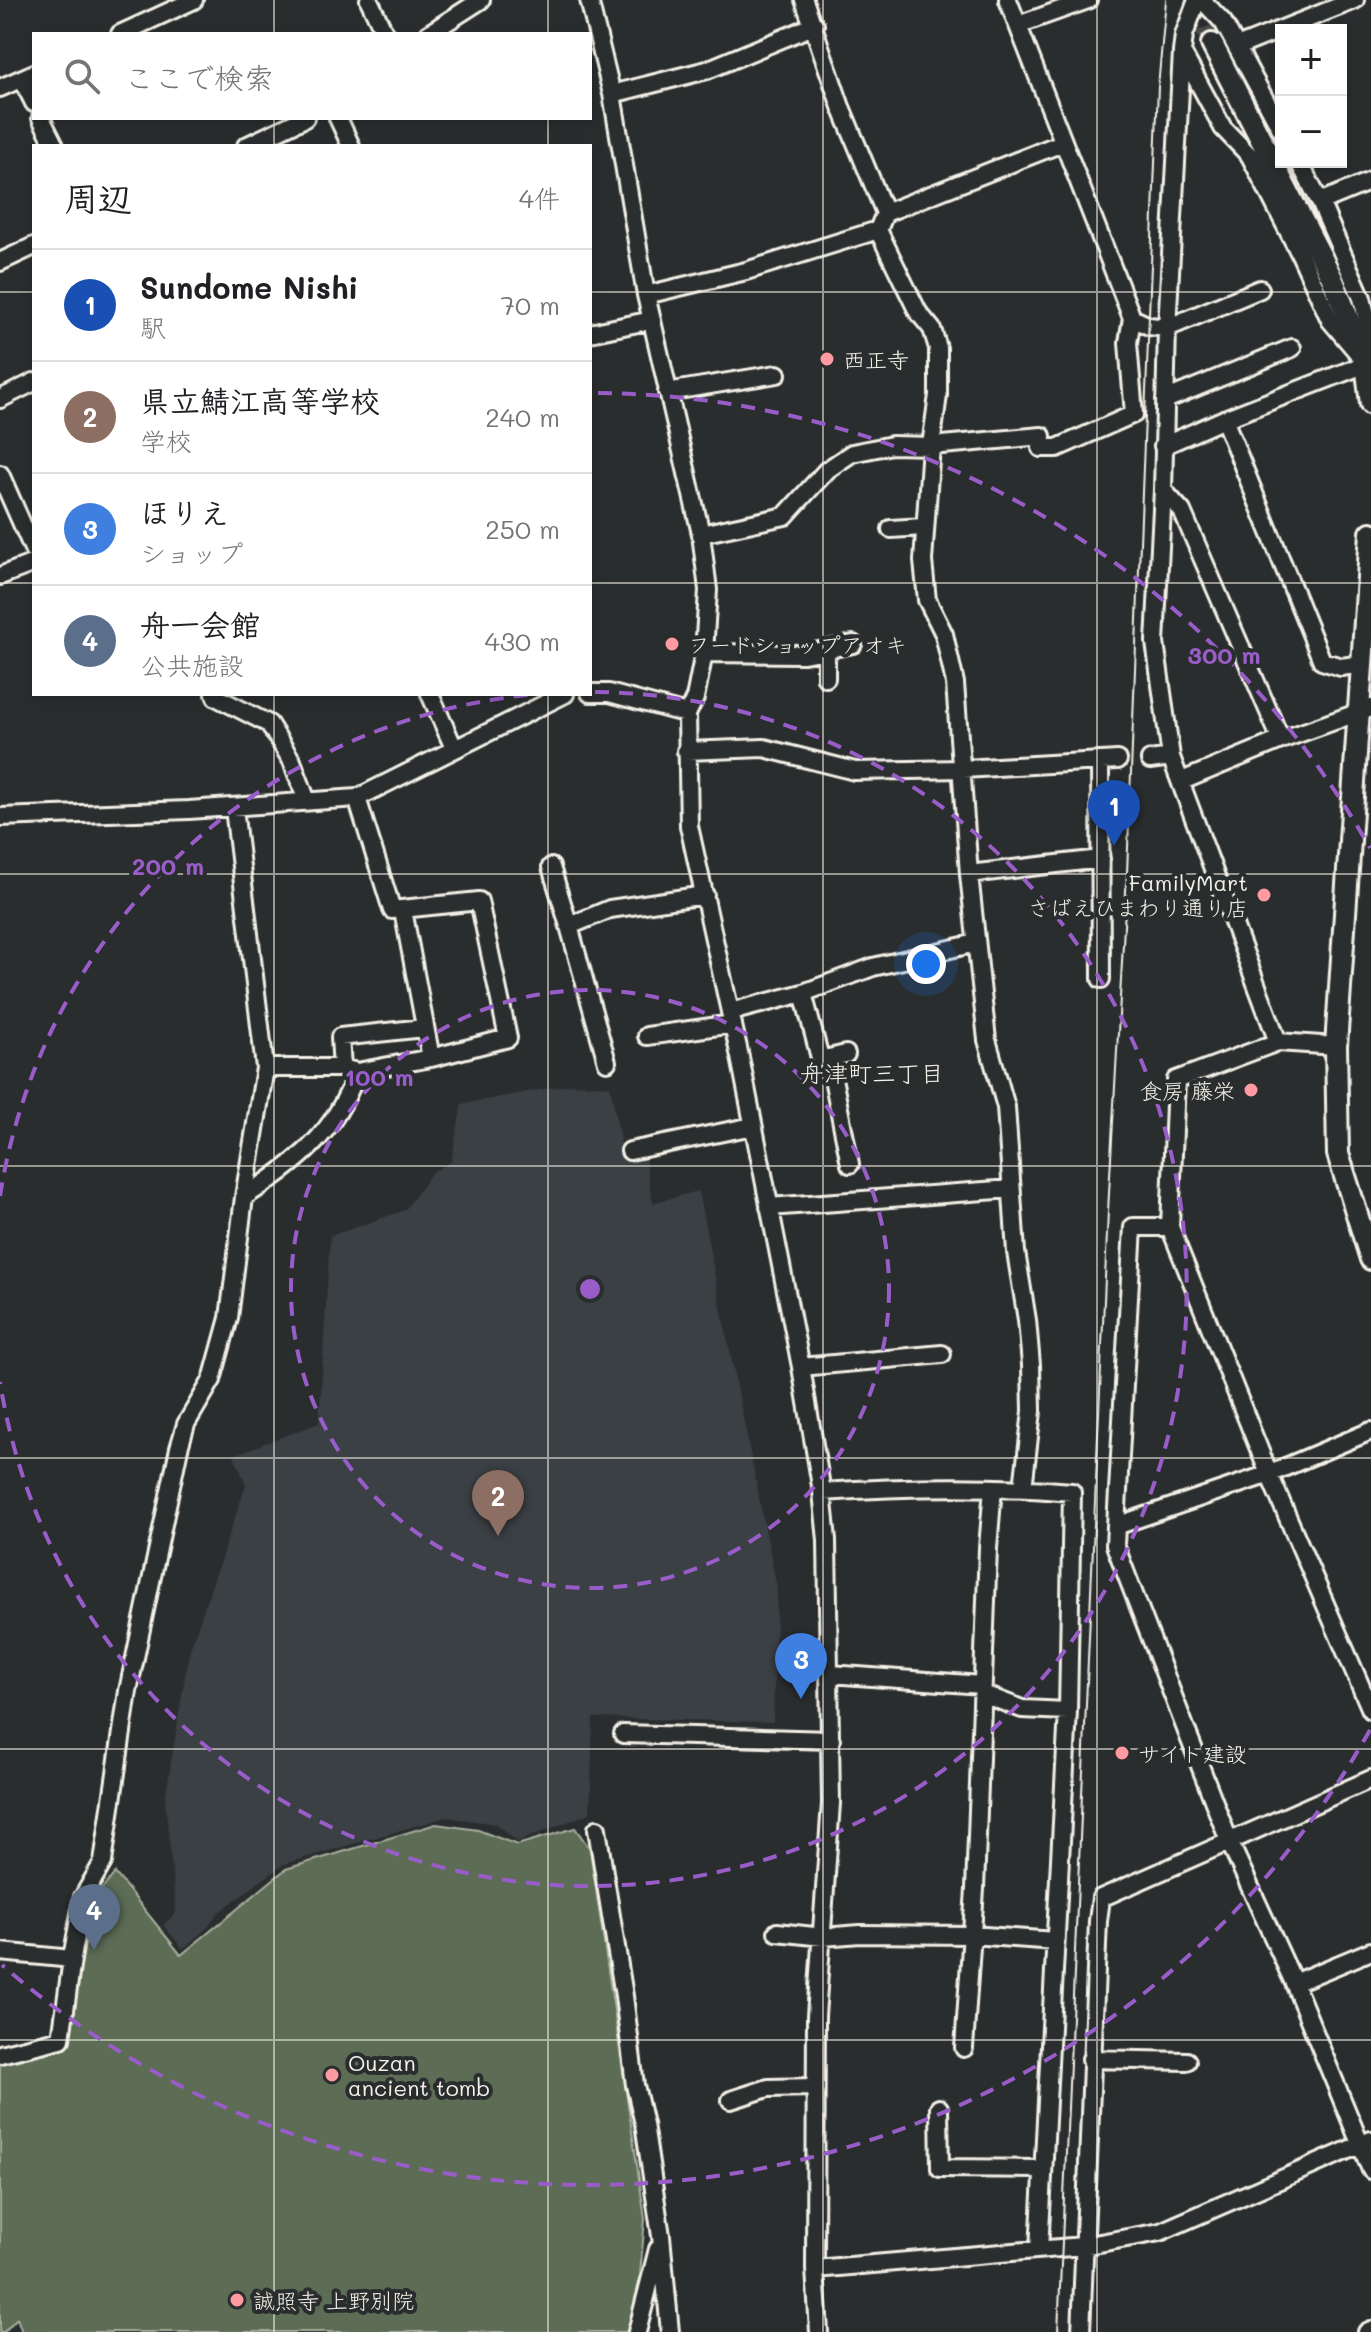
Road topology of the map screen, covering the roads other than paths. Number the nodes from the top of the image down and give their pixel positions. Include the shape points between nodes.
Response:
1 (194, 0) edge
2 (369, 0) edge
3 (481, 0) edge
4 (589, 0) edge
5 (804, 0) edge
6 (1008, 0) edge
7 (1088, 0) edge
8 (1199, 0) edge
9 (1355, 0) edge
10 (815, 25) junction
11 (1018, 25) junction
12 (124, 32) edge
13 (384, 32) edge
14 (431, 32) edge
15 (1212, 44) tunnel mouth
16 (1237, 47) junction
17 (1182, 52) junction
18 (28, 76) edge
19 (0, 88) edge
20 (612, 94) junction
21 (1275, 118) edge
22 (42, 120) edge
23 (301, 120) edge
24 (339, 120) edge
25 (1062, 143) junction
26 (54, 144) edge
27 (250, 144) edge
28 (350, 144) edge
29 (1302, 168) edge
30 (1371, 181) edge
31 (1320, 202) junction
32 (885, 213) junction
33 (878, 230) junction
34 (32, 247) edge
35 (0, 262) edge
36 (1260, 289) dead end
37 (646, 295) junction
38 (1132, 318) junction
39 (652, 320) junction
40 (1167, 328) junction
41 (592, 333) edge
42 (1292, 348) dead end
43 (1369, 363) edge
44 (777, 374) dead end
45 (32, 383) edge
46 (667, 392) junction
47 (0, 399) edge
48 (1165, 400) junction
49 (1371, 404) edge
50 (1224, 419) junction
51 (931, 446) junction
52 (1163, 446) junction
53 (0, 474) edge
54 (1163, 490) junction
55 (923, 527) junction
56 (891, 529) dead end
57 (1371, 533) edge
58 (701, 534) junction
59 (32, 546) edge
60 (32, 564) edge
61 (0, 576) edge
62 (853, 644) dead end
63 (826, 649) junction
64 (704, 653) junction
65 (1363, 664) junction
66 (826, 678) dead end
67 (592, 693) edge
68 (216, 696) edge
69 (431, 696) edge
70 (561, 696) edge
71 (1366, 709) edge
72 (687, 714) junction
73 (1281, 740) junction
74 (454, 748) junction
75 (686, 751) junction
76 (1171, 757) junction
77 (1118, 760) dead end
78 (1150, 760) dead end
79 (1100, 761) junction
80 (963, 769) junction
81 (1182, 781) junction
82 (357, 798) junction
83 (307, 801) junction
84 (234, 808) junction
85 (0, 817) edge
86 (1101, 859) junction
87 (551, 867) dead end
88 (969, 874) junction
89 (705, 895) junction
90 (403, 910) junction
91 (569, 926) junction
92 (976, 943) junction
93 (1101, 979) dead end
94 (803, 993) junction
95 (731, 1018) junction
96 (424, 1028) junction
97 (647, 1036) dead end
98 (1278, 1042) junction
99 (1336, 1046) junction
100 (846, 1054) dead end
101 (431, 1058) junction
102 (829, 1058) junction
103 (607, 1062) dead end
104 (265, 1068) junction
105 (350, 1070) junction
106 (753, 1126) junction
107 (630, 1151) dead end
108 (850, 1164) dead end
109 (1011, 1189) junction
110 (244, 1197) junction
111 (769, 1207) junction
112 (1170, 1227) junction
113 (1371, 1259) edge
114 (942, 1354) dead end
115 (801, 1367) junction
116 (1371, 1431) edge
117 (1269, 1474) junction
118 (993, 1488) junction
119 (1023, 1488) junction
120 (822, 1492) junction
121 (1116, 1526) junction
122 (830, 1674) junction
123 (982, 1690) junction
124 (1371, 1710) edge
125 (1068, 1711) junction
126 (623, 1734) dead end
127 (831, 1740) junction
128 (1371, 1779) edge
129 (597, 1829) dead end
130 (1229, 1841) junction
131 (777, 1932) dead end
132 (971, 1935) junction
133 (823, 1937) junction
134 (1055, 1941) junction
135 (1371, 1951) edge
136 (0, 1952) edge
137 (72, 1959) junction
138 (1294, 1983) junction
139 (964, 2048) dead end
140 (0, 2054) edge
141 (1091, 2059) junction
142 (1187, 2061) dead end
143 (815, 2087) junction
144 (731, 2100) dead end
145 (939, 2108) dead end
146 (1365, 2143) edge
147 (1043, 2169) junction
148 (1371, 2170) edge
149 (661, 2236) junction
150 (1083, 2246) junction
151 (1039, 2250) junction
152 (815, 2269) junction
153 (637, 2332) edge
154 (670, 2332) edge
155 (819, 2332) edge
156 (1081, 2332) edge

1 - 12 street
2 - 13 street
3 - 14 street
4 - 20 street
5 - 10 street
6 - 11 street
7 - 11 street
8 - 16 street via 1223,22
8 - 17 street
9 - 16 street
10 - 20 street via 707,70
10 - 32 street via 841,107
11 - 25 street
15 - 43 street via 1332,278
16 - 21 street
17 - 40 street
17 - 43 street via 1223,128 1250,156 1330,320
18 - 19 street
20 - 37 street
22 - 26 street
23 - 27 street
24 - 28 street
25 - 32 street
25 - 38 street
29 - 31 street
30 - 31 street
31 - 43 street via 1362,298
32 - 33 street
33 - 37 street
33 - 51 street via 938,348
34 - 35 street
36 - 40 street
37 - 39 street
38 - 40 street
38 - 51 street via 1128,343 1134,414 1057,448 1041,448 1042,436
39 - 41 street
39 - 46 street
40 - 48 street
42 - 48 street
43 - 49 street
43 - 50 street
44 - 46 street
45 - 47 street
46 - 58 street
48 - 52 street
50 - 52 street
50 - 65 street via 1322,661 1341,667
51 - 55 street
51 - 58 street via 892,445 852,453 827,470 785,516
52 - 54 street
53 - 59 street
54 - 73 street via 1182,511
54 - 76 street via 1155,642
55 - 56 street
55 - 80 street via 927,600 944,634 955,683
57 - 65 street
58 - 64 street via 708,590
60 - 61 street
62 - 63 street
63 - 64 street via 804,654
63 - 66 street
64 - 72 street
65 - 71 street
67 - 72 street
68 - 83 street via 269,724 292,761
69 - 74 street
70 - 74 street
71 - 73 street
71 - 99 street
72 - 75 street
73 - 81 street
74 - 82 street
75 - 80 street via 764,748 855,771
75 - 89 street via 689,826
76 - 78 street
76 - 81 street
77 - 79 street
79 - 80 street
79 - 86 street
80 - 88 street
81 - 98 street
82 - 83 street
82 - 90 street via 392,910
83 - 84 street
84 - 85 street
84 - 104 street
86 - 88 street
86 - 93 street
87 - 91 street
88 - 92 street
89 - 91 street via 610,909
89 - 95 street
90 - 96 street
90 - 101 street via 479,901 508,1038
91 - 103 street
92 - 94 street via 873,967
92 - 109 street via 987,1040 1006,1107
94 - 95 street
94 - 102 street via 820,1058
95 - 97 street
95 - 106 street
96 - 101 street
96 - 105 street via 340,1037
98 - 99 street
98 - 112 street via 1176,1080
99 - 113 street via 1338,1154
100 - 102 street
101 - 105 street
102 - 108 street
104 - 105 street
104 - 110 street
105 - 110 street via 348,1096 317,1143
106 - 107 street
106 - 111 street
109 - 111 street
109 - 119 street via 1031,1365
110 - 137 street via 229,1318 212,1380 186,1424 179,1448 128,1691 103,1862 83,1897
111 - 115 street
112 - 117 street
112 - 121 street via 1133,1227
114 - 115 street
115 - 120 street
116 - 117 street
117 - 121 street
117 - 124 street
118 - 119 street
118 - 120 street
118 - 123 street
119 - 125 street via 1072,1492
120 - 122 street
121 - 130 street via 1115,1545
122 - 123 street
122 - 127 street
123 - 125 street via 1022,1709
123 - 132 street
125 - 134 street
126 - 127 street
127 - 133 street
128 - 130 street
129 - 149 street
130 - 138 street
130 - 141 street via 1101,1898
131 - 133 street
132 - 133 street
132 - 134 street
132 - 139 street
133 - 143 street
134 - 147 street
135 - 138 street
136 - 137 street
137 - 140 street via 61,2039
138 - 146 street
141 - 142 street
141 - 150 street
143 - 144 street via 768,2088
143 - 152 street
145 - 147 street via 940,2168
146 - 148 street
146 - 150 street via 1160,2232
147 - 151 street
149 - 153 street
149 - 154 street
150 - 151 street
150 - 156 street
151 - 152 street
152 - 155 street

